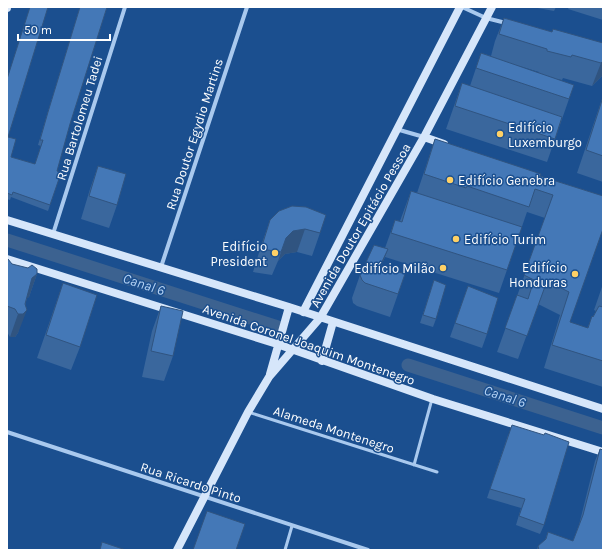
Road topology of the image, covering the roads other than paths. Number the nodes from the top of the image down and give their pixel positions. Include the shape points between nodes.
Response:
1 (125, 7) edge
2 (247, 7) edge
3 (461, 7) edge
4 (492, 7) edge
5 (486, 18) junction
6 (508, 24) edge
7 (396, 128) junction
8 (424, 137) junction
9 (454, 148) edge
10 (7, 220) edge
11 (53, 234) junction
12 (7, 259) edge
13 (161, 268) junction
14 (289, 307) junction
15 (303, 312) junction
16 (320, 318) junction
17 (332, 325) junction
18 (277, 344) junction
19 (291, 350) junction
20 (322, 361) junction
21 (269, 377) junction
22 (433, 399) junction
23 (603, 409) edge
24 (248, 412) junction
25 (7, 432) edge
26 (603, 452) edge
27 (414, 465) junction
28 (437, 472) dead end
29 (203, 497) junction
30 (292, 526) junction
31 (177, 550) edge
32 (285, 550) edge
33 (368, 550) edge

1 - 11 street, Rua Bartolomeu Tadei
2 - 13 street, Rua Doutor Egydio Martins
3 - 5 street
3 - 7 main road, Avenida Doutor Epitácio Pessoa
4 - 5 main road, Avenida Doutor Epitácio Pessoa
5 - 6 street
5 - 8 main road, Avenida Doutor Epitácio Pessoa
7 - 8 street
7 - 15 main road, Avenida Doutor Epitácio Pessoa
8 - 9 main road
8 - 16 main road, Avenida Doutor Epitácio Pessoa
10 - 11 main road, Avenida Coronel Joaquim Montenegro
11 - 13 main road, Avenida Coronel Joaquim Montenegro
12 - 18 main road, Avenida Coronel Joaquim Montenegro
13 - 14 main road, Avenida Coronel Joaquim Montenegro
14 - 15 main road, Avenida Coronel Joaquim Montenegro
14 - 18 main road
15 - 16 main road, Avenida Coronel Joaquim Montenegro
16 - 17 main road, Avenida Coronel Joaquim Montenegro
16 - 19 main road, Avenida Doutor Epitácio Pessoa
17 - 20 main road
17 - 23 main road, Avenida Coronel Joaquim Montenegro
18 - 19 main road, Avenida Coronel Joaquim Montenegro
18 - 21 main road
19 - 20 main road, Avenida Coronel Joaquim Montenegro
19 - 21 main road, Avenida Doutor Epitácio Pessoa
20 - 22 main road, Avenida Coronel Joaquim Montenegro
21 - 24 main road, Avenida Doutor Epitácio Pessoa
22 - 26 main road, Avenida Coronel Joaquim Montenegro
22 - 27 lane
24 - 27 lane, Alameda Montenegro
24 - 29 main road, Avenida Doutor Epitácio Pessoa
25 - 29 street, Rua Ricardo Pinto
27 - 28 lane, Alameda Montenegro
29 - 30 street, Rua Ricardo Pinto
29 - 31 main road, Avenida Doutor Epitácio Pessoa
30 - 32 lane
30 - 33 street, Rua Ricardo Pinto

